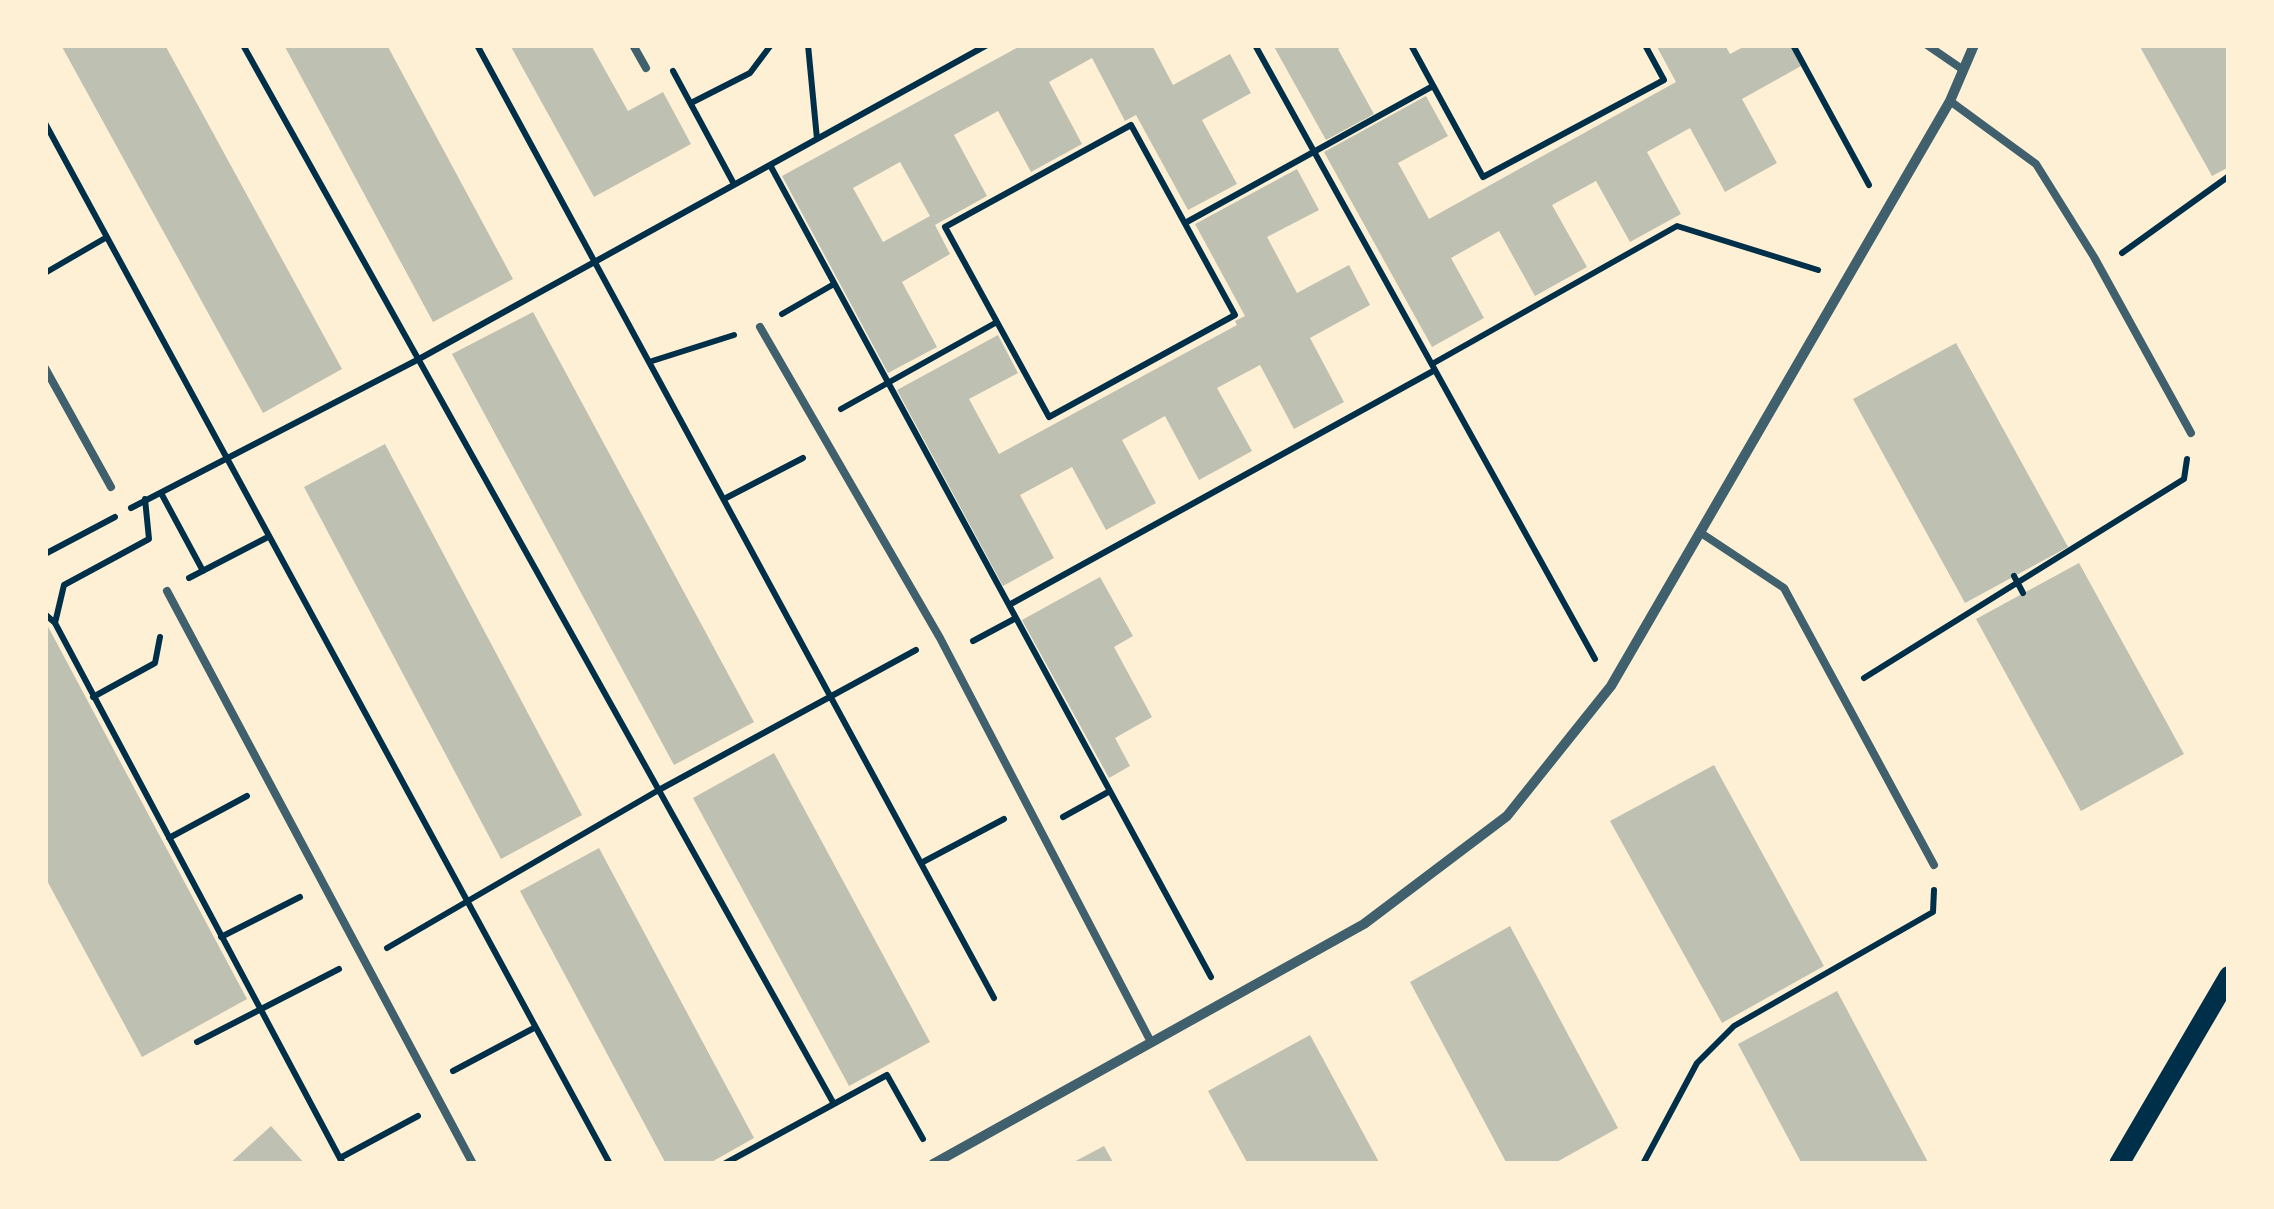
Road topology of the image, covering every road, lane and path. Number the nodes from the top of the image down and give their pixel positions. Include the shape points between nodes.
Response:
1 (243, 45) edge
2 (477, 45) edge
3 (633, 45) edge
4 (772, 45) edge
5 (808, 45) edge
6 (987, 45) edge
7 (1255, 45) edge
8 (1412, 45) edge
9 (1645, 45) edge
10 (1794, 45) edge
11 (1927, 45) edge
12 (1974, 45) edge
13 (646, 68) joint
14 (1962, 69) junction
15 (1434, 86) junction
16 (1950, 101) junction
17 (691, 104) junction
18 (45, 122) edge
19 (817, 139) junction
20 (1315, 153) junction
21 (770, 165) junction
22 (2229, 176) edge
23 (734, 184) junction
24 (1884, 214) junction
25 (1184, 223) junction
26 (108, 237) junction
27 (596, 262) junction
28 (2100, 268) junction
29 (45, 274) edge
30 (1847, 279) junction
31 (834, 284) junction
32 (997, 322) junction
33 (760, 327) junction
34 (419, 359) junction
35 (649, 362) junction
36 (1434, 367) junction
37 (45, 368) edge
38 (888, 383) junction
39 (816, 424) junction
40 (2191, 434) joint
41 (828, 445) junction
42 (228, 457) junction
43 (111, 487) dead end
44 (160, 493) junction
45 (724, 499) junction
46 (147, 500) junction
47 (1701, 533) junction
48 (268, 536) junction
49 (45, 554) edge
50 (203, 571) junction
51 (2016, 579) junction
52 (167, 591) junction
53 (2023, 594) dead end
54 (1010, 605) junction
55 (45, 614) edge
56 (1016, 618) junction
57 (55, 623) junction
58 (940, 638) junction
59 (948, 654) junction
60 (1611, 686) junction
61 (1842, 690) junction
62 (832, 696) junction
63 (94, 697) junction
64 (270, 784) junction
65 (657, 791) junction
66 (1110, 791) junction
67 (1027, 806) junction
68 (1039, 829) junction
69 (169, 838) junction
70 (921, 863) junction
71 (1934, 865) joint
72 (324, 885) junction
73 (465, 902) junction
74 (221, 937) junction
75 (364, 960) junction
76 (2229, 976) edge
77 (994, 998) dead end
78 (1224, 1002) junction
79 (260, 1008) junction
80 (534, 1028) junction
81 (196, 1042) dead end
82 (1151, 1042) junction
83 (430, 1083) junction
84 (441, 1104) junction
85 (834, 1104) junction
86 (341, 1161) edge
87 (934, 1163) edge
88 (473, 1164) edge
89 (610, 1164) edge
90 (724, 1164) edge
91 (1643, 1164) edge
92 (2119, 1164) edge

1 - 34 path
2 - 27 path
3 - 13 lane
4 - 17 path via 750,73
5 - 19 path
6 - 19 path
7 - 20 path
8 - 15 path
9 - 15 path via 1664,80 1483,178
10 - 24 path
11 - 14 lane
12 - 14 street
13 - 17 path via 673,70
14 - 16 street
15 - 20 path
16 - 24 street
16 - 28 lane via 2036,164
17 - 23 path
18 - 26 path
19 - 21 path
20 - 25 path
20 - 36 path
21 - 23 path
21 - 31 path
22 - 28 path
23 - 27 path
24 - 30 street
25 - 32 path via 1235,315 1050,417
25 - 32 path via 1131,125 945,227
26 - 29 path
26 - 42 path
27 - 34 path
27 - 35 path
28 - 40 lane
30 - 36 path via 1677,226
30 - 47 street
31 - 33 path
31 - 38 path
32 - 38 path
33 - 35 path
33 - 39 lane
34 - 42 path
34 - 65 path
35 - 45 path
36 - 54 path
36 - 60 path
37 - 43 lane
38 - 39 path
38 - 54 path
39 - 41 lane
40 - 51 path via 2184,479
41 - 45 path
41 - 58 lane
42 - 44 path
42 - 48 path
44 - 46 path
44 - 50 path
45 - 62 path
46 - 49 path
46 - 57 path via 149,539 64,585
47 - 60 street
47 - 61 lane via 1784,588
48 - 50 path
48 - 73 path
50 - 52 path
51 - 53 path
51 - 61 path
52 - 63 path via 156,664
52 - 64 lane
54 - 56 path
55 - 57 path
56 - 59 path
56 - 66 path
57 - 63 path
58 - 59 lane
58 - 62 path
59 - 67 lane
60 - 78 street via 1507,816 1364,924
61 - 71 lane
62 - 65 path
62 - 70 path
63 - 69 path
64 - 69 path
64 - 72 lane
65 - 73 path
65 - 85 path
66 - 68 path
66 - 78 path
67 - 68 lane
67 - 70 path
68 - 82 lane
69 - 74 path
70 - 77 path
71 - 91 path via 1934,912 1734,1026 1697,1063
72 - 74 path
72 - 75 lane
73 - 75 path
73 - 80 path
74 - 79 path
75 - 79 path
75 - 83 lane
76 - 92 main road
78 - 82 street
79 - 81 path
79 - 86 path
80 - 83 path
80 - 89 path
82 - 87 street
83 - 84 lane
84 - 86 path
84 - 88 lane
85 - 87 path via 887,1075
85 - 90 path

